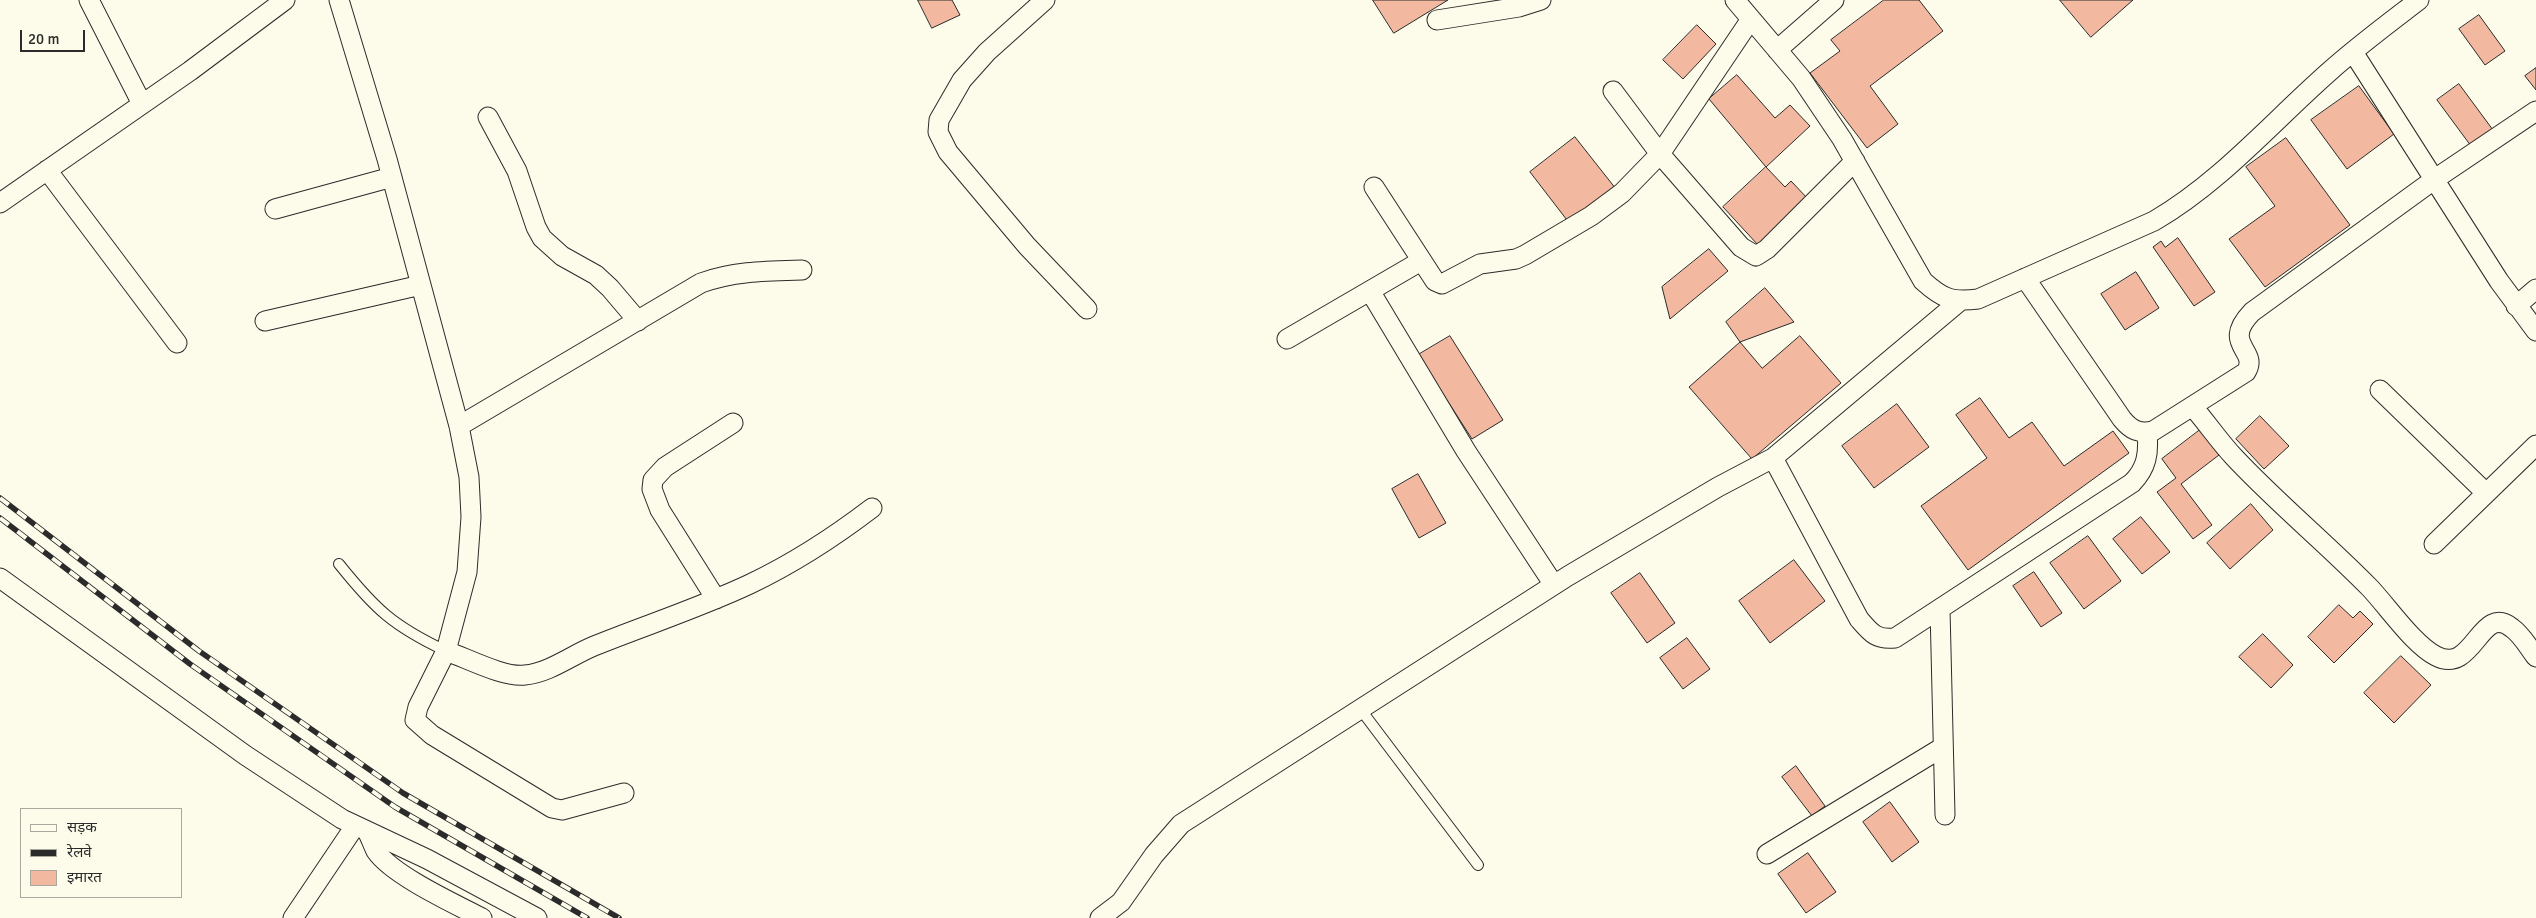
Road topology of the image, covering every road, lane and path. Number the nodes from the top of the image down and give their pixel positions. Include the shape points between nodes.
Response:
1 (89, 0) edge
2 (285, 0) edge
3 (339, 0) edge
4 (1046, 0) edge
5 (1540, 0) edge
6 (1735, 0) edge
7 (1834, 0) edge
8 (2419, 0) edge
9 (1752, 19) junction
10 (1437, 20) dead end
11 (1777, 50) junction
12 (2353, 52) junction
13 (1614, 91) dead end
14 (142, 104) junction
15 (2536, 111) edge
16 (488, 117) dead end
17 (1660, 154) junction
18 (1854, 161) junction
19 (47, 170) junction
20 (392, 178) junction
21 (2435, 179) junction
22 (1374, 187) dead end
23 (0, 203) edge
24 (275, 209) dead end
25 (1421, 261) junction
26 (802, 270) dead end
27 (2025, 278) junction
28 (421, 285) junction
29 (2536, 289) edge
30 (1370, 291) junction
31 (1960, 301) junction
32 (2516, 306) junction
33 (1087, 309) dead end
34 (265, 321) dead end
35 (638, 321) junction
36 (2536, 331) edge
37 (1287, 339) dead end
38 (177, 343) dead end
39 (2380, 390) dead end
40 (2193, 407) junction
41 (734, 423) dead end
42 (459, 426) junction
43 (2147, 432) junction
44 (2536, 445) edge
45 (1773, 458) junction
46 (2486, 493) junction
47 (872, 508) dead end
48 (2434, 544) dead end
49 (339, 564) dead end
50 (0, 578) edge
51 (1554, 585) junction
52 (716, 598) junction
53 (1940, 609) junction
54 (446, 651) junction
55 (2536, 657) edge
56 (1362, 710) junction
57 (1943, 747) junction
58 (624, 793) dead end
59 (1945, 815) dead end
60 (361, 830) junction
61 (1767, 854) dead end
62 (1478, 864) dead end
63 (454, 912) edge
64 (293, 918) edge
65 (482, 918) edge
66 (537, 918) edge
67 (1100, 918) edge

1 - 14 street
2 - 14 street
3 - 20 street
4 - 33 street via 987,52 962,80 939,120 938,132 948,152 1021,239
5 - 10 street via 1519,7
6 - 9 street
7 - 11 street
8 - 12 street
9 - 11 street
9 - 17 street
11 - 18 street via 1801,78
12 - 21 street
12 - 27 street via 2195,196 2154,221
13 - 17 street
14 - 19 street
15 - 21 street
16 - 35 street via 517,171 542,238 562,256 596,275
17 - 18 street via 1741,247 1756,256 1767,249
17 - 25 street via 1622,193 1591,216 1516,259 1480,264 1442,284 1435,281
18 - 31 street via 1923,281 1940,297
19 - 23 street
19 - 38 street
20 - 24 street
20 - 28 street
21 - 32 street
21 - 40 street via 2252,312 2238,332 2250,367
22 - 25 street
25 - 30 street
26 - 35 street via 741,272 721,276 701,283
27 - 31 street via 1978,299
27 - 43 street via 2122,419 2130,428
28 - 34 street
28 - 42 street
29 - 32 street
30 - 37 street
30 - 51 street via 1466,451
31 - 45 street
32 - 36 street
35 - 42 street
39 - 46 street
40 - 43 street
40 - 55 street via 2233,455 2368,587 2424,648 2436,656 2454,659 2468,649 2488,626 2504,622 2514,628
41 - 52 street via 665,467 653,480 652,489 660,510
42 - 54 street via 469,476 470,526 467,572
43 - 53 street via 2149,451 2143,470 2132,483
44 - 46 street
45 - 51 street via 1718,487
45 - 53 street via 1859,619 1871,632 1883,640 1895,638
46 - 48 street
47 - 52 street via 829,541 750,584
49 - 54 lane via 367,599 388,618
50 - 60 street via 245,754
51 - 56 street
52 - 54 street via 525,675 508,675
53 - 57 street
54 - 58 street via 415,714 415,720 421,726 552,808 562,810
56 - 62 lane
56 - 67 street via 1181,824 1121,902
57 - 59 street
57 - 61 street
60 - 63 street via 392,866 441,898
60 - 64 street
60 - 66 street via 427,859
63 - 65 street

